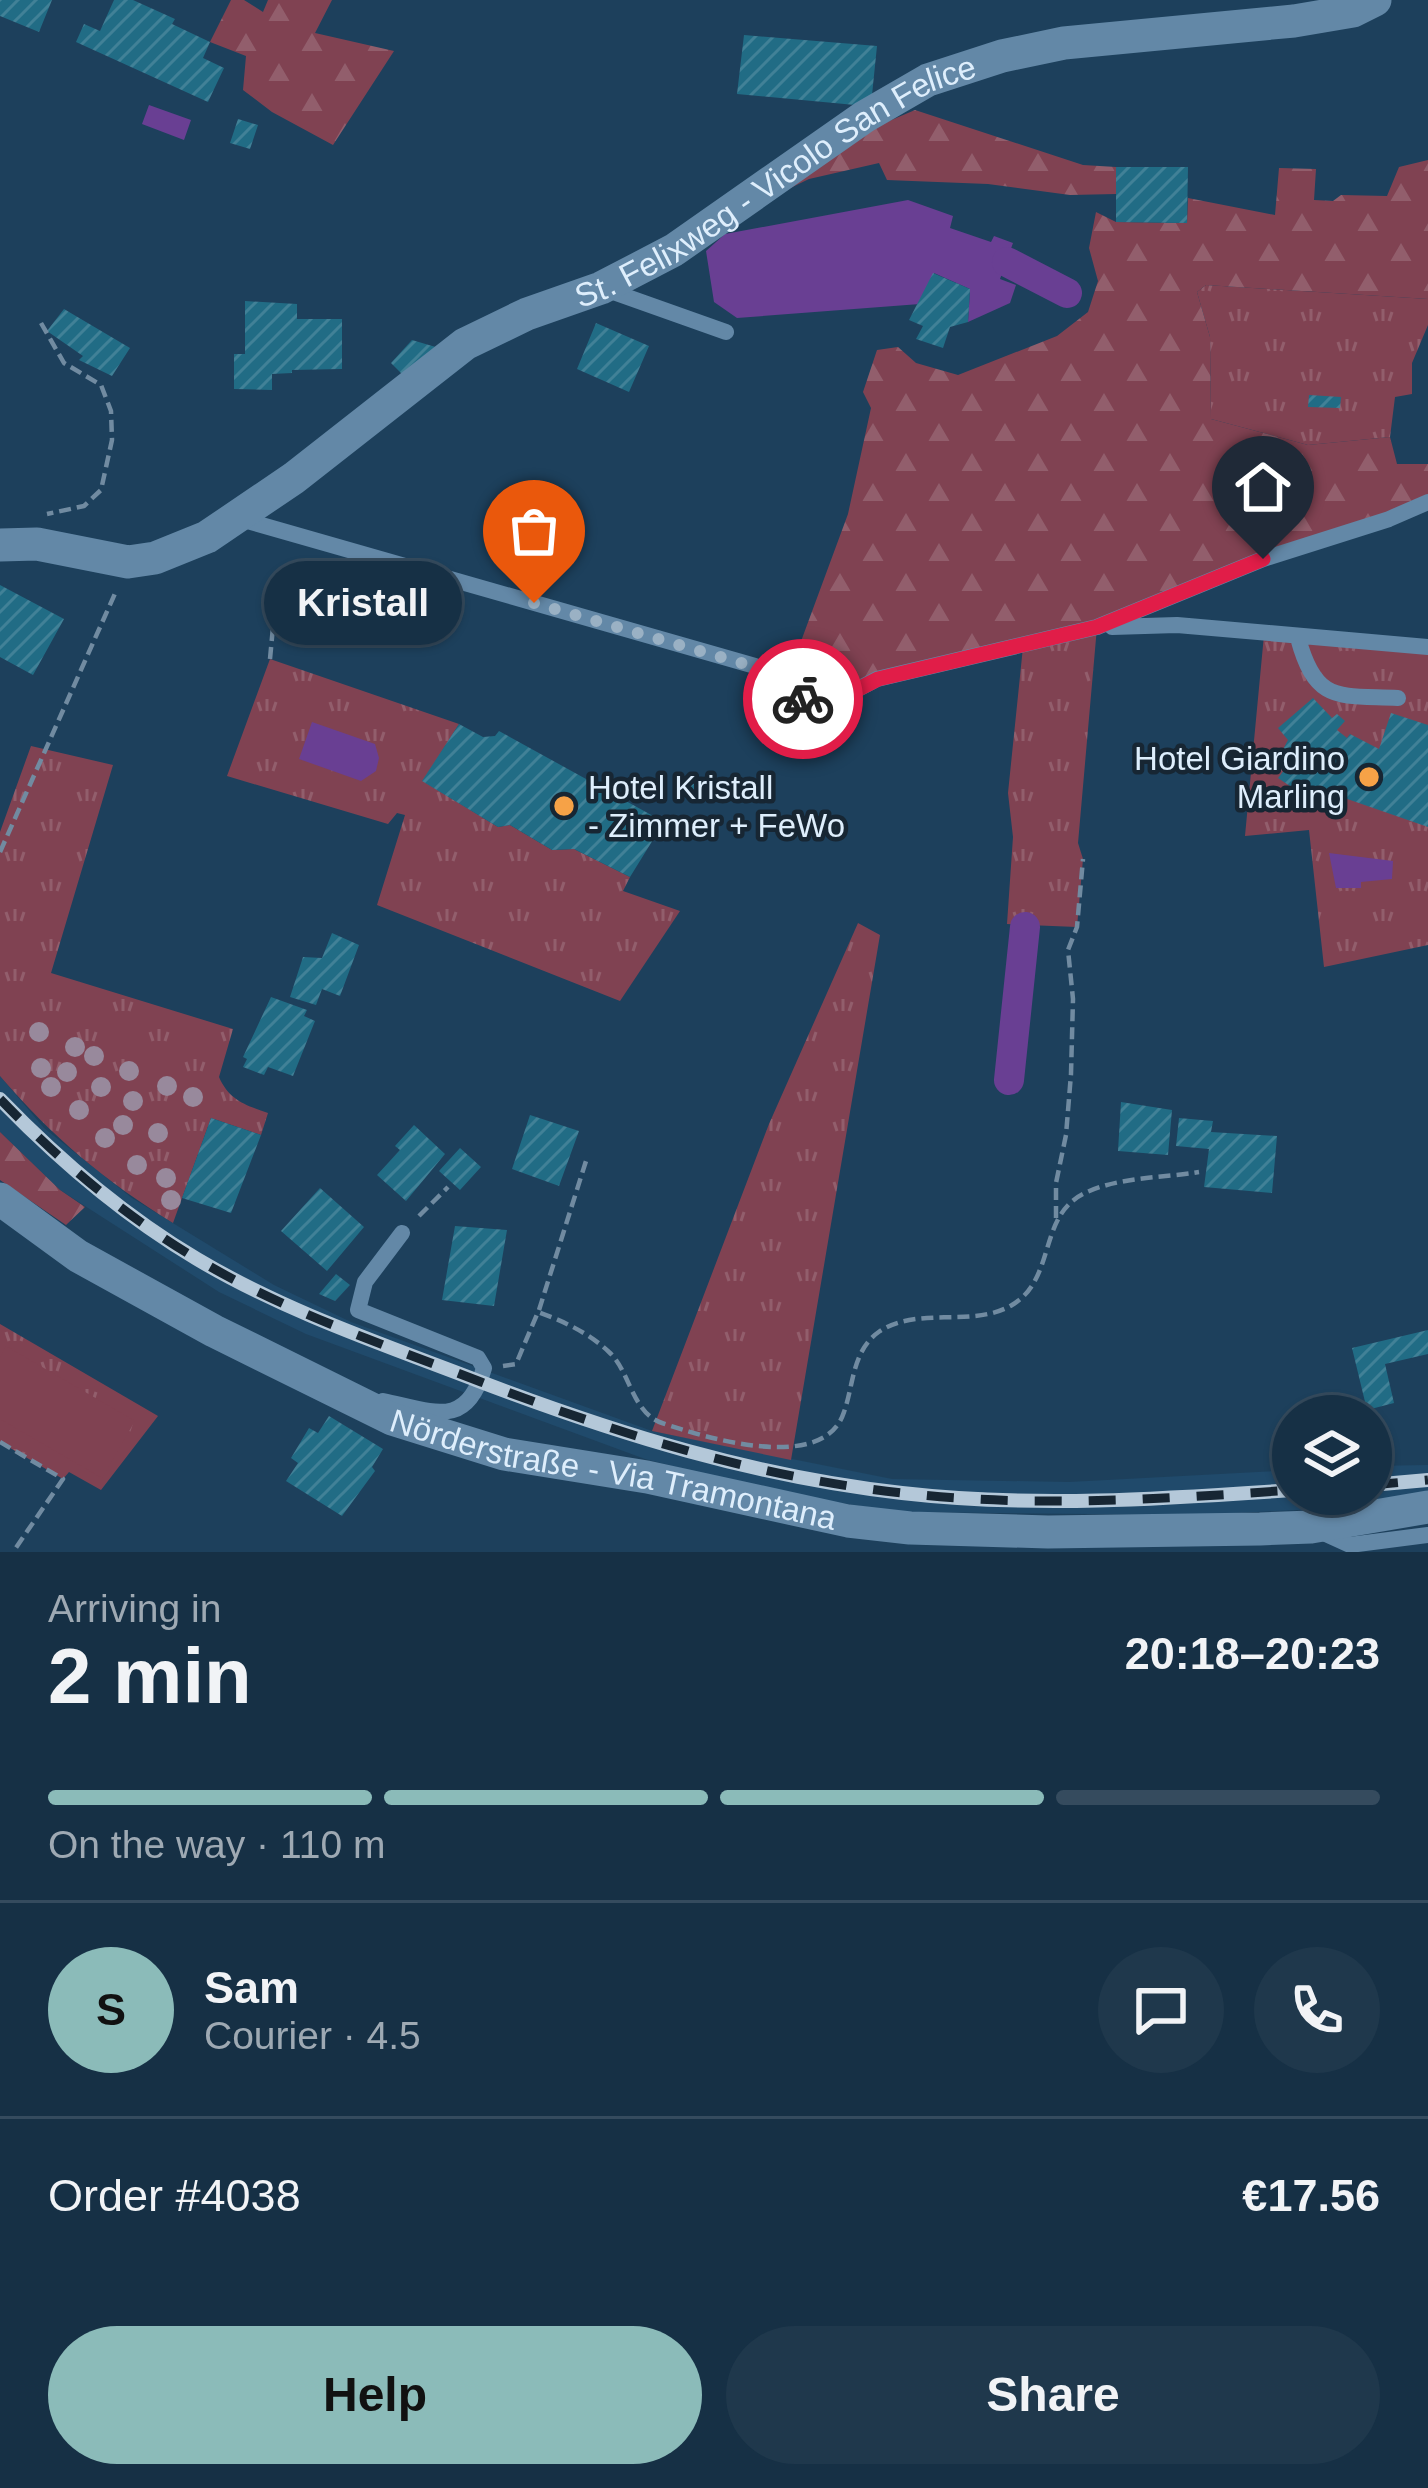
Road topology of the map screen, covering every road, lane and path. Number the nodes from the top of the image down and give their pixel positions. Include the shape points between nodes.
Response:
1 (1375, 0) edge
2 (602, 288) junction
3 (40, 323) dead end
4 (725, 332) dead end
5 (1428, 502) edge
6 (32, 516) dead end
7 (237, 518) junction
8 (0, 545) edge
9 (128, 562) junction
10 (277, 584) dead end
11 (1097, 627) junction
12 (1298, 638) junction
13 (1428, 646) edge
14 (271, 659) dead end
15 (1398, 698) dead end
16 (0, 852) edge
17 (1083, 859) dead end
18 (586, 1161) dead end
19 (1199, 1172) dead end
20 (448, 1187) dead end
21 (0, 1199) edge
22 (1056, 1223) junction
23 (402, 1233) joint
24 (538, 1312) junction
25 (484, 1368) junction
26 (362, 1405) junction
27 (0, 1442) edge
28 (1428, 1507) edge
29 (1311, 1527) junction
30 (1428, 1534) edge
31 (13, 1552) edge

1 - 2 street, St. Felixweg - Vicolo San Felice via 1294,21 1064,44 928,80 674,250
2 - 4 lane
2 - 7 street, St. Felixweg - Vicolo San Felice via 465,344
3 - 6 path via 64,363 101,385 112,440 93,501
5 - 11 lane
7 - 9 street, St. Felixweg - Vicolo San Felice via 178,550
7 - 11 lane via 755,667 808,702
8 - 9 street, St. Felixweg - Vicolo San Felice
9 - 16 path
10 - 14 path
11 - 12 lane via 1177,625
12 - 13 lane
12 - 15 lane via 1307,672 1332,694
17 - 22 path via 1068,950 1071,1074
18 - 24 path
19 - 22 path via 1100,1187 1070,1202
20 - 23 path
21 - 26 street, Nörderstraße - Via Tramontana via 78,1256
22 - 24 path via 1033,1287 1011,1306 916,1318 876,1334 854,1366 844,1416 809,1444 754,1445 656,1421 612,1354
23 - 25 lane via 365,1282 358,1310 478,1358
24 - 25 path via 516,1364
25 - 26 lane via 471,1402 459,1410
26 - 29 street, Nörderstraße - Via Tramontana via 504,1454 872,1525 1048,1532
27 - 31 path via 63,1479
28 - 29 street, Nörderstraße - Via Tramontana
29 - 30 lane via 1350,1545

